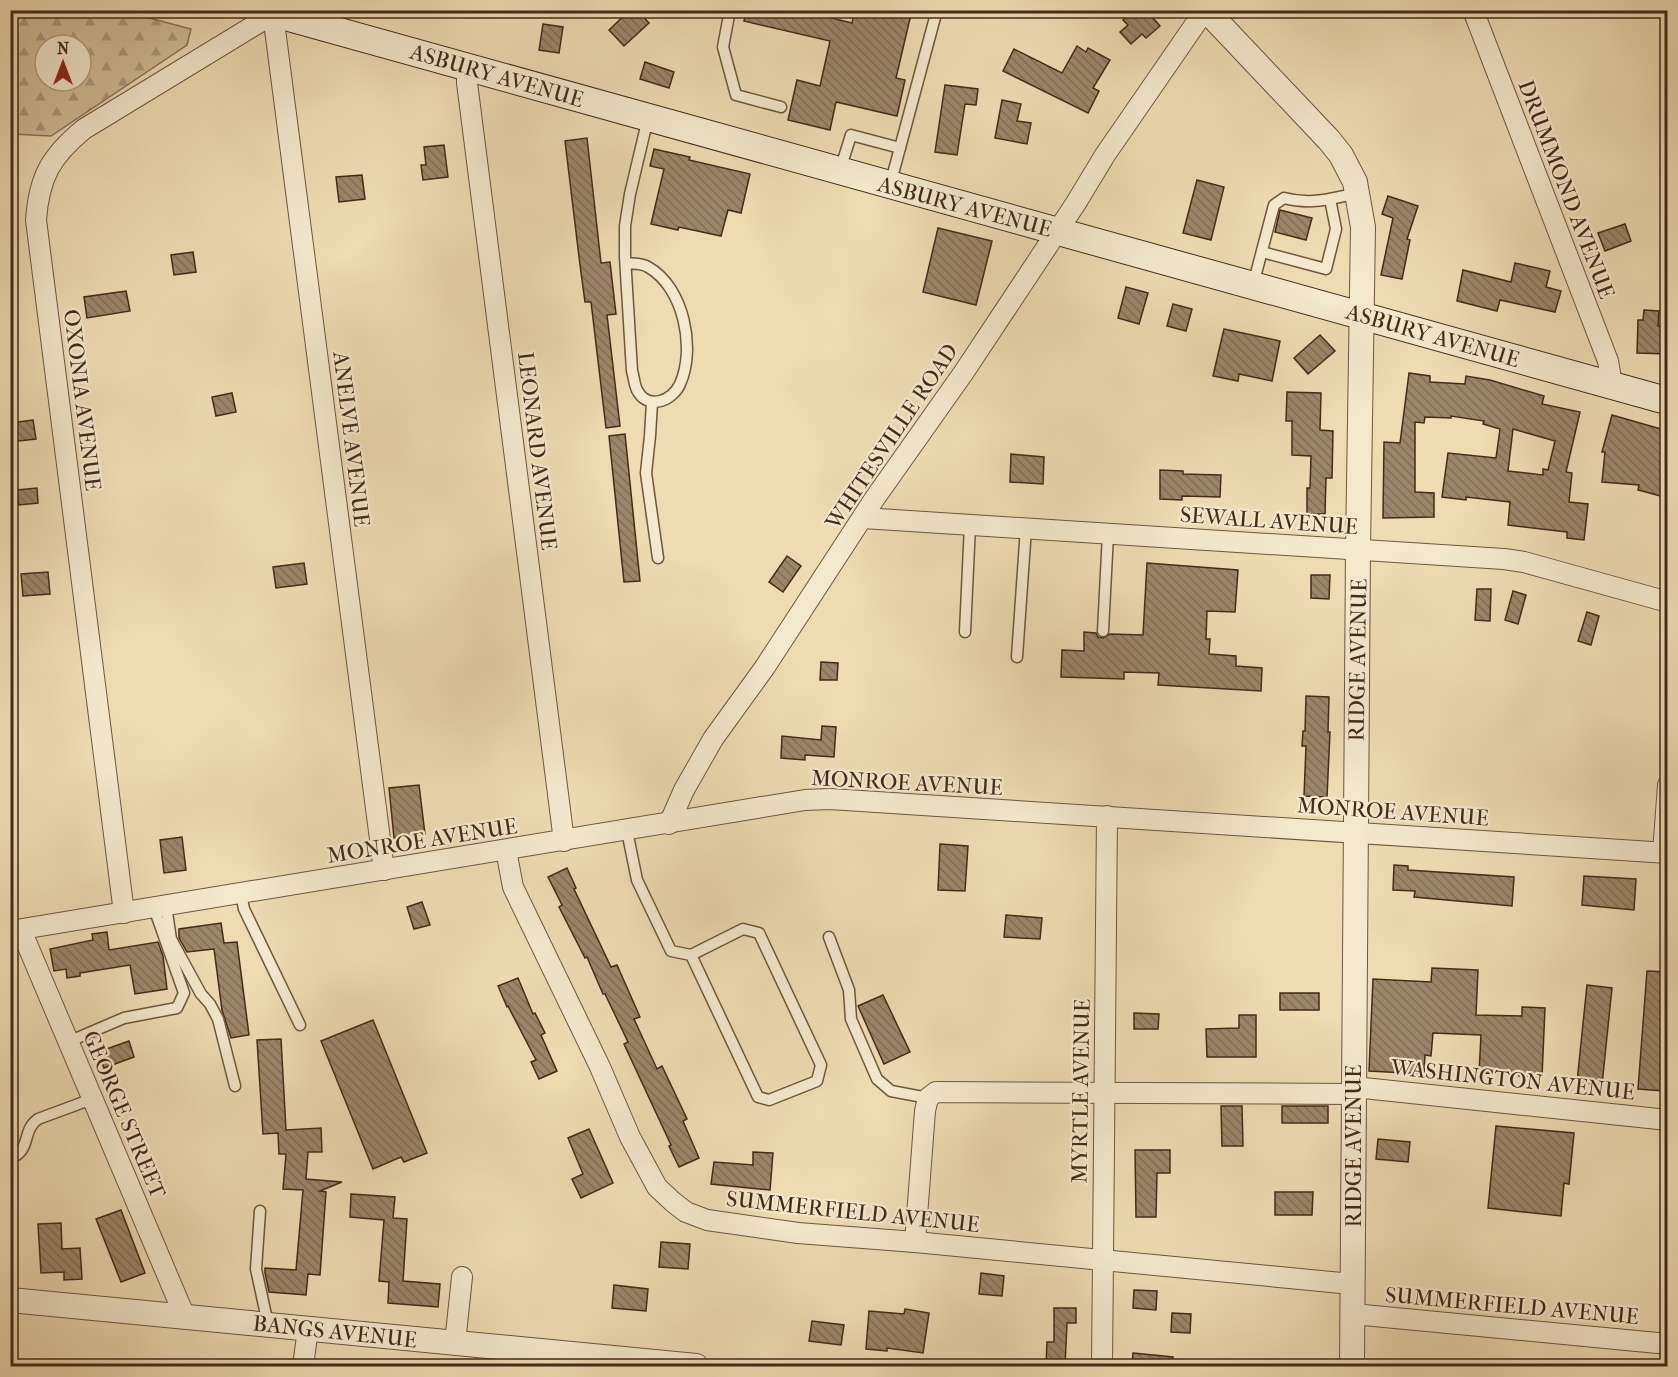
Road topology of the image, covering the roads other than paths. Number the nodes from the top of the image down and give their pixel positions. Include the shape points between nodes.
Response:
1 (730, 10) edge
2 (937, 10) edge
3 (1205, 10) edge
4 (1473, 10) edge
5 (268, 12) edge
6 (467, 67) junction
7 (781, 107) dead end
8 (648, 118) junction
9 (900, 148) junction
10 (840, 171) junction
11 (890, 185) junction
12 (1357, 193) junction
13 (1330, 199) junction
14 (1058, 231) junction
15 (1262, 252) junction
16 (626, 263) junction
17 (1253, 285) junction
18 (1361, 315) junction
19 (1612, 385) junction
20 (1668, 401) edge
21 (652, 402) junction
22 (863, 518) junction
23 (970, 525) junction
24 (1026, 528) junction
25 (1108, 534) junction
26 (1358, 550) junction
27 (658, 558) dead end
28 (1668, 602) edge
29 (1103, 631) dead end
30 (965, 632) dead end
31 (1017, 657) dead end
32 (1668, 784) edge
33 (1107, 816) junction
34 (669, 824) junction
35 (627, 831) junction
36 (1355, 832) junction
37 (564, 841) junction
38 (506, 850) junction
39 (1665, 853) edge
40 (384, 870) junction
41 (242, 894) junction
42 (160, 907) junction
43 (124, 913) junction
44 (16, 931) edge
45 (829, 937) dead end
46 (691, 955) junction
47 (300, 1025) dead end
48 (68, 1042) junction
49 (235, 1086) dead end
50 (1354, 1090) junction
51 (1105, 1092) junction
52 (937, 1095) junction
53 (92, 1098) junction
54 (1668, 1120) edge
55 (10, 1158) edge
56 (260, 1210) dead end
57 (915, 1242) junction
58 (1102, 1260) junction
59 (462, 1277) dead end
60 (1352, 1284) junction
61 (10, 1300) edge
62 (1353, 1314) junction
63 (185, 1317) junction
64 (268, 1325) junction
65 (308, 1329) junction
66 (455, 1343) junction
67 (1668, 1344) edge
68 (580, 1361) edge
69 (303, 1366) edge
70 (696, 1366) edge
71 (1102, 1366) edge
72 (1352, 1366) edge

1 - 7 lane via 723,47 735,95
2 - 9 lane
3 - 12 street, RIDGE AVENUE via 1329,140 1349,170
3 - 14 street, WHITESVILLE ROAD via 1105,154
4 - 19 street, DRUMMOND AVENUE via 1608,361
5 - 6 main road, ASBURY AVENUE
5 - 40 street, ANELVE AVENUE
5 - 43 street, OXONIA AVENUE via 63,146 49,166 37,202 36,220
6 - 8 main road, ASBURY AVENUE
6 - 37 street, LEONARD AVENUE
8 - 10 main road, ASBURY AVENUE
8 - 16 lane via 625,226
9 - 10 lane via 851,135
9 - 11 lane
10 - 11 main road, ASBURY AVENUE
11 - 14 main road, ASBURY AVENUE
12 - 13 lane
12 - 18 street, RIDGE AVENUE via 1364,227
13 - 15 lane via 1301,202 1284,198 1274,204
13 - 15 lane via 1336,229 1326,269
14 - 17 main road, ASBURY AVENUE
14 - 22 street, WHITESVILLE ROAD
15 - 17 lane
16 - 21 lane via 633,371 637,390
16 - 21 lane via 648,267 662,279 685,324 688,346 680,385 672,396
17 - 18 main road, ASBURY AVENUE
18 - 19 main road, ASBURY AVENUE
18 - 26 street, RIDGE AVENUE
19 - 20 main road, ASBURY AVENUE
21 - 27 lane via 646,473
22 - 23 street, SEWALL AVENUE
22 - 34 street, WHITESVILLE ROAD via 713,739
23 - 24 street, SEWALL AVENUE
23 - 30 lane
24 - 25 street, SEWALL AVENUE
24 - 31 lane
25 - 26 street, SEWALL AVENUE
25 - 29 lane
26 - 28 street, SEWALL AVENUE via 1524,562
26 - 36 street, RIDGE AVENUE
32 - 39 street
33 - 34 street, MONROE AVENUE via 830,798
33 - 36 street, MONROE AVENUE
33 - 51 street, MYRTLE AVENUE
34 - 35 street, MONROE AVENUE
35 - 37 street, MONROE AVENUE
35 - 46 lane via 637,880 671,951
36 - 39 street, MONROE AVENUE
36 - 50 street, RIDGE AVENUE
37 - 38 street, MONROE AVENUE
38 - 40 street, MONROE AVENUE
38 - 57 street, SUMMERFIELD AVENUE via 513,887 630,1137 657,1186 673,1202 707,1220 798,1233
40 - 41 street, MONROE AVENUE
41 - 42 street, MONROE AVENUE
41 - 47 lane via 244,909
42 - 43 street, MONROE AVENUE
42 - 48 lane via 184,993 177,1008 124,1018
42 - 49 lane via 171,939 218,1019
43 - 44 street, MONROE AVENUE
44 - 48 street, GEORGE STREET
45 - 52 lane via 849,990 851,1019 877,1079 891,1091
46 - 46 lane via 758,1097 769,1100 817,1081 821,1065 759,933 743,929
48 - 53 street, GEORGE STREET
50 - 51 street, WASHINGTON AVENUE
50 - 54 street, WASHINGTON AVENUE
50 - 60 street, RIDGE AVENUE
51 - 52 street, WASHINGTON AVENUE
51 - 58 street, MYRTLE AVENUE
52 - 57 street via 925,1111
53 - 55 lane via 32,1123 25,1147
53 - 63 street, GEORGE STREET
56 - 64 lane via 256,1269
57 - 58 street, SUMMERFIELD AVENUE
58 - 60 street, SUMMERFIELD AVENUE
58 - 71 street, MYRTLE AVENUE
59 - 66 street
60 - 62 street, RIDGE AVENUE
61 - 63 street, BANGS AVENUE
62 - 67 street, SUMMERFIELD AVENUE
62 - 72 street, RIDGE AVENUE
63 - 64 street, BANGS AVENUE
64 - 65 street, BANGS AVENUE
65 - 66 street, BANGS AVENUE
65 - 69 street
66 - 68 street, BANGS AVENUE
68 - 70 street, BANGS AVENUE

